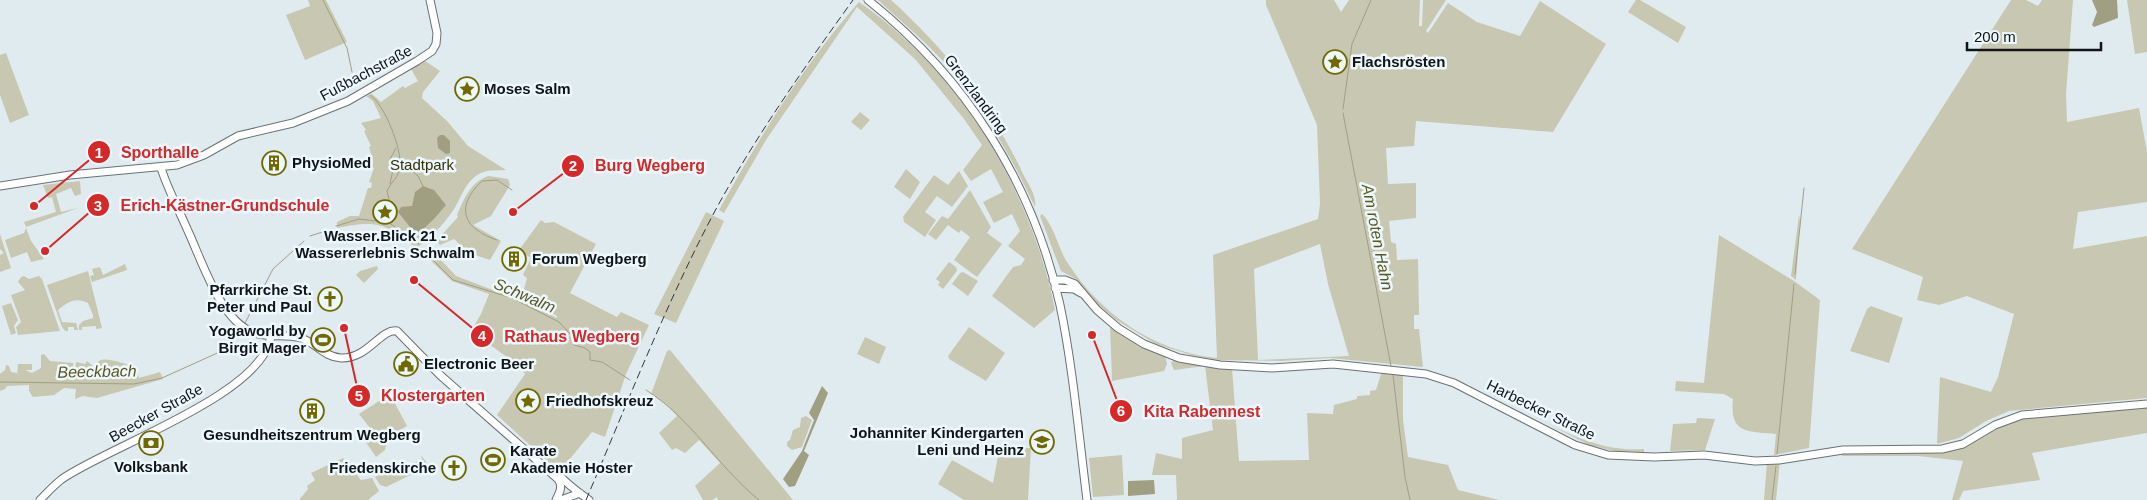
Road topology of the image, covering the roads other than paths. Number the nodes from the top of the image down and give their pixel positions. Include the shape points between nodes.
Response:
1 (430, 0) edge
2 (868, 0) edge
3 (161, 168) junction
4 (0, 186) edge
5 (1057, 284) junction
6 (271, 336) junction
7 (2147, 404) edge
8 (564, 487) junction
9 (580, 493) junction
10 (1087, 497) edge
11 (40, 500) edge
12 (558, 500) edge
13 (589, 500) edge

1 - 3 main road, Fußbachstraße via 437,38 427,55 348,101 290,124 238,136 204,155
2 - 5 main road, Grenzlandring via 917,42 958,88 1003,154 1036,225
3 - 4 main road, Fußbachstraße via 71,175
3 - 6 main road via 222,302 246,329
5 - 7 main road, Harbecker Straße via 1081,293 1118,328 1170,355 1220,365 1272,368 1340,364 1426,374 1454,383 1575,445 1623,457 1704,455 1756,461 1843,450 1942,449 1963,444 2016,417
5 - 10 main road, Grenzlandring via 1073,356
6 - 8 main road via 302,338 324,353 340,358 361,354 393,330
6 - 11 main road, Beecker Straße via 267,350 256,364 214,398 169,425 63,479
8 - 9 main road
8 - 12 main road
9 - 12 main road
9 - 13 main road

